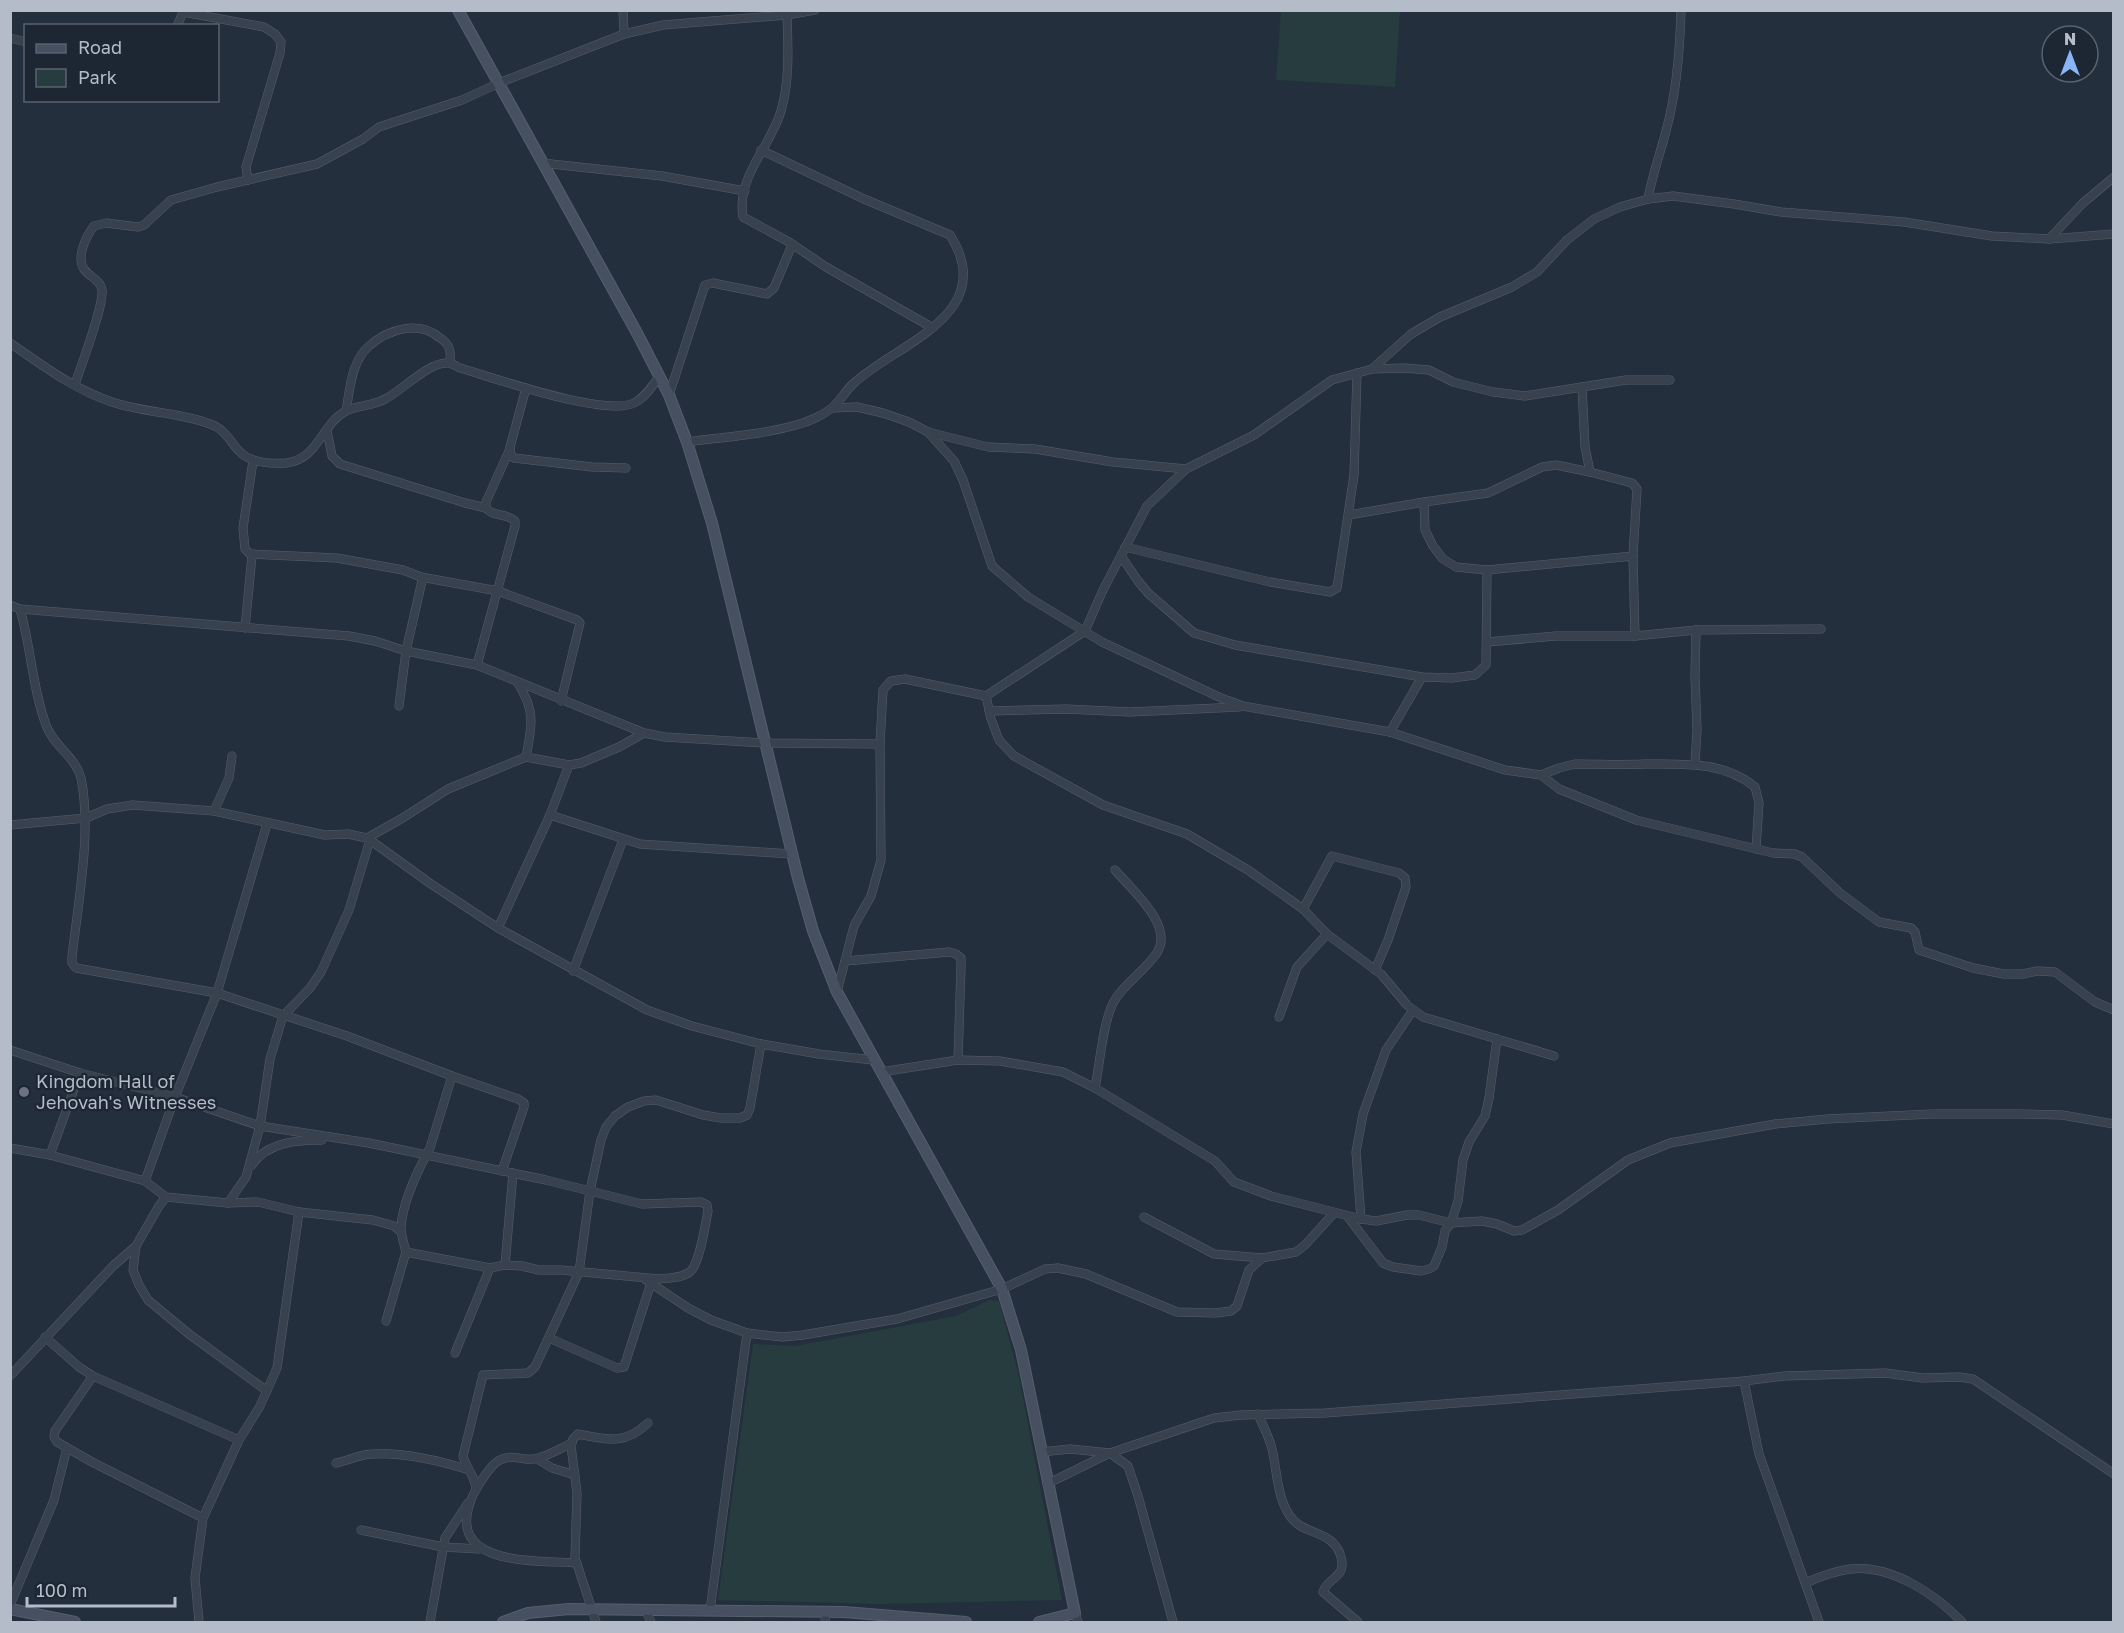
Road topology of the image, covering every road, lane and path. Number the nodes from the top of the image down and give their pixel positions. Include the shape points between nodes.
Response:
1 (458, 10) edge
2 (624, 10) edge
3 (814, 10) edge
4 (1681, 10) edge
5 (183, 11) edge
6 (787, 15) junction
7 (624, 34) junction
8 (499, 83) junction
9 (761, 150) junction
10 (543, 163) junction
11 (2114, 177) edge
12 (248, 180) junction
13 (745, 191) junction
14 (1648, 199) junction
15 (2114, 234) edge
16 (2049, 239) junction
17 (792, 245) junction
18 (933, 328) junction
19 (10, 343) edge
20 (450, 362) junction
21 (1372, 369) junction
22 (1357, 373) junction
23 (659, 377) junction
24 (1670, 380) dead end
25 (75, 384) junction
26 (1582, 387) junction
27 (526, 388) junction
28 (669, 395) junction
29 (832, 408) junction
30 (346, 411) junction
31 (327, 431) junction
32 (928, 432) junction
33 (687, 442) junction
34 (509, 452) junction
35 (253, 461) junction
36 (626, 468) dead end
37 (1186, 469) junction
38 (1590, 472) junction
39 (1424, 502) junction
40 (486, 508) junction
41 (1349, 515) junction
42 (1123, 551) junction
43 (251, 554) junction
44 (1633, 556) junction
45 (1487, 570) junction
46 (421, 577) junction
47 (498, 591) junction
48 (10, 605) edge
49 (20, 609) junction
50 (245, 627) junction
51 (1821, 629) dead end
52 (1696, 630) junction
53 (1085, 631) junction
54 (1635, 636) junction
55 (1487, 642) junction
56 (406, 651) junction
57 (477, 665) junction
58 (1422, 677) junction
59 (516, 681) junction
60 (987, 696) junction
61 (561, 700) junction
62 (399, 706) dead end
63 (1243, 706) junction
64 (989, 711) junction
65 (1390, 732) junction
66 (644, 733) junction
67 (765, 744) junction
68 (880, 744) junction
69 (232, 756) dead end
70 (526, 758) junction
71 (1695, 764) junction
72 (569, 765) junction
73 (1541, 775) junction
74 (214, 811) junction
75 (550, 815) junction
76 (86, 818) junction
77 (267, 824) junction
78 (10, 825) edge
79 (369, 839) junction
80 (623, 840) junction
81 (1756, 849) junction
82 (791, 854) junction
83 (1115, 870) dead end
84 (1303, 909) junction
85 (498, 928) junction
86 (1327, 934) junction
87 (845, 962) junction
88 (573, 970) junction
89 (1375, 970) junction
90 (837, 992) junction
91 (217, 993) junction
92 (1413, 1010) junction
93 (2114, 1010) edge
94 (283, 1016) junction
95 (1279, 1017) dead end
96 (1497, 1039) junction
97 (760, 1044) junction
98 (10, 1050) edge
99 (1554, 1056) dead end
100 (873, 1060) junction
101 (958, 1060) junction
102 (881, 1072) junction
103 (80, 1073) junction
104 (452, 1077) junction
105 (1095, 1088) junction
106 (175, 1097) junction
107 (2114, 1124) edge
108 (260, 1126) junction
109 (369, 1143) junction
110 (10, 1148) edge
111 (50, 1155) junction
112 (425, 1156) junction
113 (502, 1171) junction
114 (513, 1173) junction
115 (246, 1177) junction
116 (145, 1181) junction
117 (590, 1191) junction
118 (166, 1197) junction
119 (228, 1203) junction
120 (299, 1212) junction
121 (1334, 1213) junction
122 (1144, 1217) dead end
123 (1348, 1217) junction
124 (1361, 1219) junction
125 (1452, 1223) junction
126 (400, 1231) junction
127 (136, 1246) junction
128 (406, 1252) junction
129 (1262, 1258) junction
130 (505, 1265) junction
131 (490, 1268) junction
132 (579, 1272) junction
133 (642, 1278) junction
134 (651, 1283) junction
135 (1002, 1288) junction
136 (386, 1322) dead end
137 (747, 1333) junction
138 (45, 1337) junction
139 (549, 1338) junction
140 (455, 1353) dead end
141 (93, 1376) junction
142 (10, 1377) edge
143 (1744, 1381) junction
144 (267, 1391) junction
145 (1258, 1414) junction
146 (648, 1423) dead end
147 (239, 1440) junction
148 (572, 1443) junction
149 (67, 1448) junction
150 (1041, 1452) junction
151 (1110, 1453) junction
152 (537, 1459) junction
153 (336, 1463) dead end
154 (469, 1470) junction
155 (2114, 1474) edge
156 (575, 1475) junction
157 (1047, 1484) junction
158 (476, 1490) junction
159 (471, 1500) junction
160 (203, 1518) junction
161 (361, 1530) dead end
162 (443, 1547) junction
163 (481, 1549) junction
164 (577, 1563) junction
165 (1805, 1583) junction
166 (10, 1605) edge
167 (10, 1609) edge
168 (591, 1610) junction
169 (646, 1611) junction
170 (710, 1611) junction
171 (825, 1617) edge
172 (1077, 1618) edge
173 (75, 1623) edge
174 (200, 1623) edge
175 (430, 1623) edge
176 (503, 1623) edge
177 (596, 1623) edge
178 (651, 1623) edge
179 (966, 1623) edge
180 (1039, 1623) edge
181 (1173, 1623) edge
182 (1358, 1623) edge
183 (1819, 1623) edge
184 (1962, 1623) edge

1 - 8 street
2 - 7 street
3 - 6 street
4 - 14 street via 1680,46 1667,130
5 - 12 street via 264,27 281,42 246,167
6 - 7 street via 663,25
6 - 9 street via 785,99
7 - 8 street
8 - 10 street
8 - 12 street via 434,111 379,127 316,164
9 - 13 street
9 - 18 street via 950,235 963,265 963,284 956,300
10 - 13 street via 662,176
10 - 23 street
11 - 16 street via 2083,202
12 - 25 street via 171,200 138,227 106,223 94,226 80,258 102,292
13 - 17 street via 743,217
14 - 16 street via 1673,196 1781,212
14 - 21 street via 1594,219 1567,240 1537,272 1411,334
15 - 16 street
17 - 18 street
17 - 28 street via 774,288 767,294 713,283 705,285
18 - 29 street via 854,383
19 - 25 street
20 - 27 street
20 - 30 street via 426,371 384,400
20 - 30 street via 449,348 433,332 401,328 386,334 358,360
21 - 22 street
21 - 26 street via 1429,370 1453,382 1525,396
22 - 37 street via 1332,380 1254,435
22 - 41 street
23 - 27 street via 642,398 625,406 595,405
23 - 28 street
24 - 26 street via 1626,380
25 - 35 street via 112,402 222,429 239,451
26 - 38 street
27 - 34 street
28 - 33 street
29 - 32 street via 857,407 883,413
29 - 33 street via 797,425
30 - 31 street
31 - 35 street via 307,455 296,461
31 - 40 street via 332,456 340,464
32 - 37 street via 988,447 1035,449
32 - 53 street via 954,461 992,566 1028,597
33 - 67 street via 712,523
34 - 36 street via 519,459
34 - 40 street
35 - 43 street via 243,528 245,549
37 - 42 street via 1147,506
38 - 39 street via 1556,465 1542,467 1488,493
38 - 44 street via 1636,486
39 - 41 street
39 - 45 street via 1425,530 1443,559 1456,567
40 - 47 street via 515,521
41 - 42 street via 1337,588 1330,592
42 - 53 street
42 - 58 street via 1148,593 1194,633 1234,645
43 - 46 street via 346,559
43 - 50 street
44 - 45 street
44 - 54 street
45 - 55 street
46 - 47 street
46 - 56 street
47 - 57 street
47 - 61 street via 580,623
48 - 49 street
49 - 50 street
49 - 76 street via 45,724 77,767
50 - 56 street via 349,636
51 - 52 street
52 - 54 street
52 - 71 street
53 - 60 street
53 - 63 street via 1143,663
54 - 55 street via 1556,636
55 - 58 street via 1486,664 1475,675
56 - 57 street
56 - 62 street
57 - 59 street
58 - 65 street
59 - 61 street
59 - 70 street via 530,706 532,723
60 - 64 street
60 - 68 street via 905,679 891,681 883,690
61 - 66 street
63 - 64 street via 1130,712
63 - 65 street
64 - 84 street via 999,740 1014,756 1103,805 1187,834
65 - 73 street via 1505,770
66 - 67 street
66 - 72 street via 595,758
67 - 68 street
67 - 82 street
68 - 87 street via 881,860 871,896 854,926
69 - 74 street via 228,778
70 - 72 street
70 - 79 street via 448,789
71 - 73 street via 1575,764
71 - 81 street via 1716,767 1755,787 1759,803
72 - 75 street
73 - 81 street via 1559,789 1636,820
74 - 76 street via 133,805 107,809
74 - 77 street
75 - 80 street
75 - 85 street
76 - 78 street
76 - 91 street via 72,963 76,968
77 - 79 street via 325,836 348,834
77 - 91 street
79 - 85 street
79 - 94 street via 349,910 321,972
80 - 82 street
80 - 88 street
81 - 93 street via 1802,857 1879,922 1911,928 1919,950 2004,974 2055,972 2095,1002
82 - 90 street via 813,931
83 - 105 street via 1157,919 1162,945 1116,999 1108,1019
84 - 86 street
84 - 89 street via 1332,856 1399,873 1405,878 1406,887
85 - 88 street
86 - 89 street
86 - 95 street via 1297,967
87 - 90 street
87 - 101 street via 949,952 961,958
88 - 97 street via 667,1018
89 - 92 street
90 - 100 street
91 - 94 street
91 - 106 street
92 - 96 street via 1423,1017
92 - 124 street via 1386,1050 1364,1114 1356,1152
94 - 104 street via 348,1036
94 - 108 street via 270,1059
96 - 99 street
96 - 125 street via 1485,1116 1463,1160
97 - 100 street
97 - 117 street via 747,1115 703,1115 656,1100 628,1107 606,1128
98 - 103 street
100 - 102 street
101 - 102 street
101 - 105 street via 1000,1061 1063,1072
102 - 135 street
103 - 106 street
103 - 111 street
104 - 112 street
104 - 113 street via 524,1103
105 - 121 street via 1215,1161 1234,1182
106 - 108 street
106 - 116 street
107 - 125 street via 2062,1115 1920,1114 1775,1124 1670,1143 1628,1160 1558,1210 1522,1230 1482,1221
108 - 109 street
108 - 115 street
109 - 112 street
109 - 115 street via 311,1140 275,1146 258,1155
110 - 111 street
111 - 116 street
112 - 113 street
112 - 126 street
113 - 114 street
114 - 117 street
114 - 130 street
115 - 119 street
116 - 118 street
117 - 132 street
117 - 133 street via 642,1204 694,1201 707,1205 696,1264 690,1272 675,1278
118 - 119 street
118 - 127 street
119 - 120 street via 258,1202
120 - 126 street via 373,1220
120 - 144 street via 278,1368
121 - 123 street
121 - 129 street via 1296,1252
122 - 129 street via 1214,1254
123 - 124 street
123 - 125 street via 1383,1263 1421,1271 1434,1266 1445,1231
124 - 125 street via 1376,1221 1419,1215
126 - 128 street
127 - 138 street
127 - 144 street via 133,1270 148,1300
128 - 131 street
128 - 136 street
129 - 135 street via 1250,1270 1237,1306 1216,1313 1177,1312 1086,1274 1058,1269 1045,1269
130 - 131 street
130 - 132 street
131 - 140 street
132 - 133 street
132 - 139 street
133 - 134 street
134 - 137 street via 700,1315
134 - 139 street via 624,1367 617,1368
135 - 137 street via 897,1319 782,1337
135 - 150 street via 1016,1330
137 - 170 street
138 - 141 street
138 - 142 street
139 - 154 street via 532,1371 483,1375 463,1456
141 - 147 street
141 - 149 street via 55,1431 57,1442
143 - 145 street via 1325,1413
143 - 155 street via 1885,1373 1973,1379
143 - 165 street via 1759,1454
144 - 147 street
145 - 151 street via 1214,1418
145 - 182 street via 1272,1446 1282,1498 1290,1517 1330,1539 1340,1552 1340,1575 1323,1592
146 - 148 street via 637,1434 624,1439 578,1434
147 - 160 street
148 - 152 street
148 - 156 street
149 - 160 street
149 - 166 street via 50,1510
150 - 151 street via 1070,1449
150 - 157 street
151 - 157 street
151 - 181 street via 1128,1466
152 - 156 street
152 - 158 street via 511,1456 497,1462
153 - 154 street via 391,1453
154 - 158 street
156 - 164 street
157 - 172 street
158 - 159 street
159 - 162 street
159 - 163 street via 468,1529
160 - 174 street via 195,1578
161 - 162 street
162 - 163 street
162 - 175 street
163 - 164 street via 506,1557
164 - 168 street
165 - 183 street
165 - 184 street via 1852,1569 1882,1572 1918,1587
167 - 173 street
168 - 169 street
168 - 176 street via 537,1612
168 - 177 street
169 - 170 street
169 - 178 street
170 - 171 street
171 - 179 street
172 - 180 street

